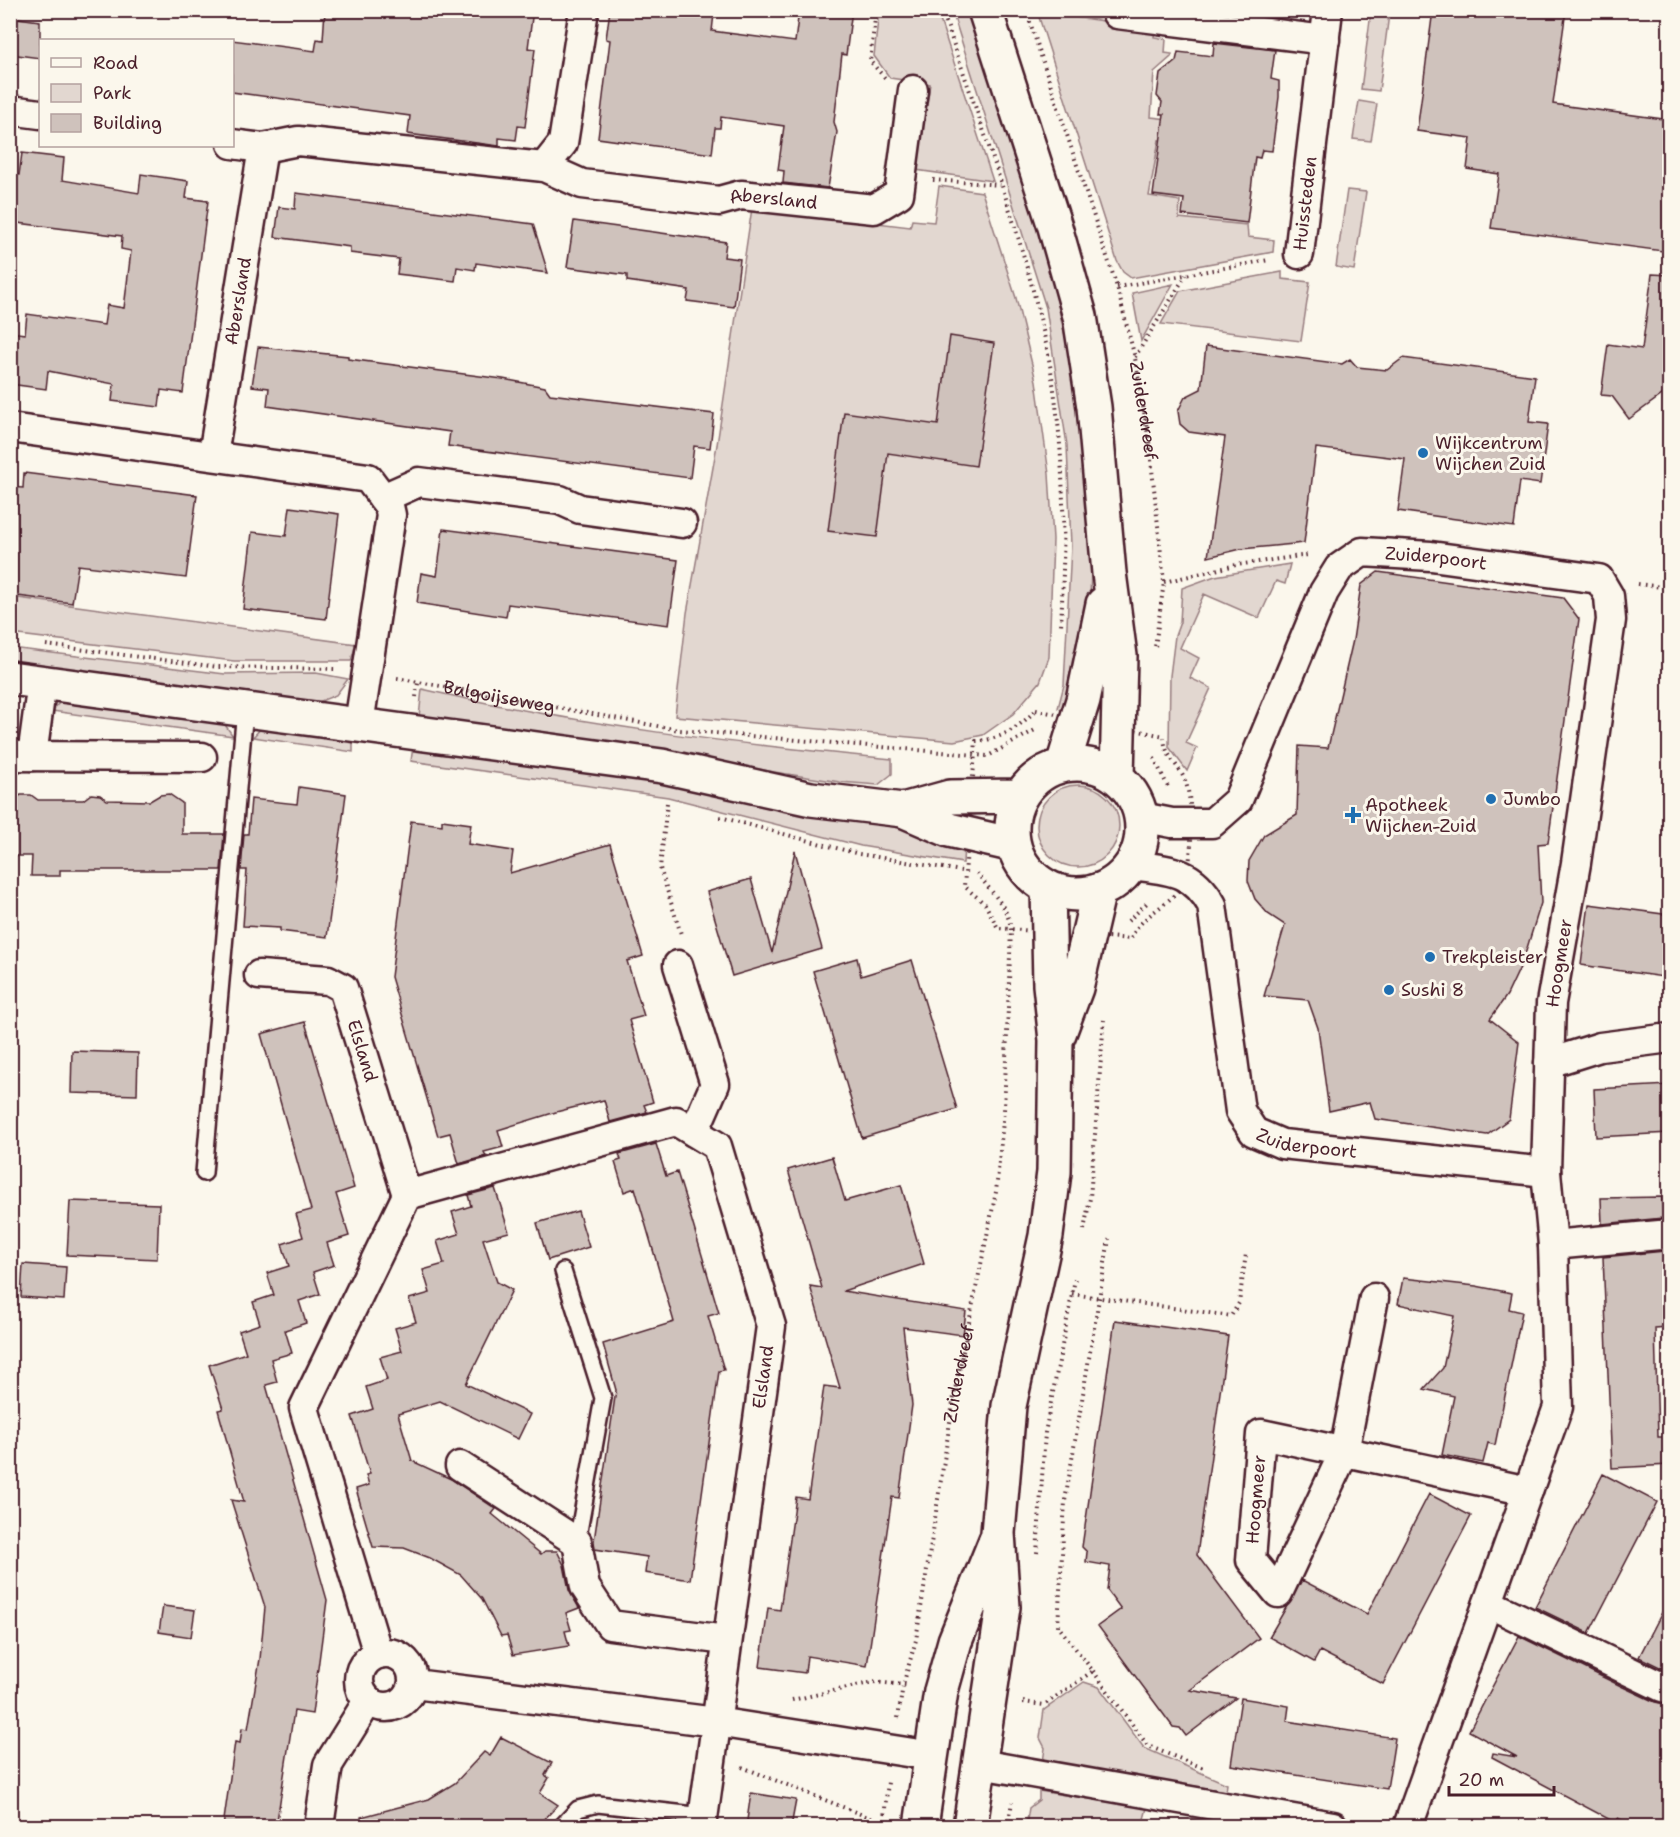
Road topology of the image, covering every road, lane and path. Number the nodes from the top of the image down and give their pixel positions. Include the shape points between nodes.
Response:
1 (584, 10) edge
2 (876, 10) edge
3 (942, 10) edge
4 (985, 10) edge
5 (1026, 10) edge
6 (1118, 10) edge
7 (1328, 10) edge
8 (1325, 40) junction
9 (914, 90) joint
10 (10, 110) edge
11 (39, 114) edge
12 (234, 144) edge
13 (262, 148) junction
14 (544, 167) junction
15 (901, 177) junction
16 (1001, 185) junction
17 (1299, 254) joint
18 (1186, 275) junction
19 (1117, 287) junction
20 (1135, 358) junction
21 (10, 428) edge
22 (213, 455) junction
23 (383, 498) junction
24 (682, 523) dead end
25 (1339, 568) junction
26 (1109, 573) junction
27 (1164, 582) junction
28 (1061, 629) dead end
29 (45, 645) dead end
30 (1155, 651) dead end
31 (369, 671) junction
32 (10, 678) edge
33 (42, 682) junction
34 (245, 709) junction
35 (1055, 714) junction
36 (1149, 721) dead end
37 (359, 724) junction
38 (1043, 724) dead end
39 (1133, 730) junction
40 (1148, 739) dead end
41 (976, 755) junction
42 (1152, 755) dead end
43 (21, 756) edge
44 (202, 757) dead end
45 (1063, 765) junction
46 (1117, 777) junction
47 (1020, 796) junction
48 (973, 797) junction
49 (655, 802) dead end
50 (667, 803) junction
51 (678, 806) dead end
52 (903, 810) junction
53 (712, 815) dead end
54 (1168, 821) junction
55 (970, 835) junction
56 (1014, 845) junction
57 (1581, 863) joint
58 (1130, 865) junction
59 (966, 872) junction
60 (1186, 876) junction
61 (1048, 887) junction
62 (1099, 890) junction
63 (1122, 928) dead end
64 (1011, 929) junction
65 (1049, 931) junction
66 (1105, 936) junction
67 (1118, 948) dead end
68 (678, 965) joint
69 (259, 975) dead end
70 (1105, 1014) dead end
71 (1670, 1038) edge
72 (1056, 1040) junction
73 (1549, 1063) junction
74 (694, 1132) junction
75 (1546, 1172) junction
76 (204, 1173) dead end
77 (407, 1195) junction
78 (1670, 1234) edge
79 (1082, 1241) dead end
80 (1553, 1245) junction
81 (1246, 1254) dead end
82 (564, 1271) dead end
83 (1076, 1273) dead end
84 (1072, 1294) junction
85 (1374, 1298) dead end
86 (1344, 1452) junction
87 (459, 1466) dead end
88 (1528, 1491) junction
89 (998, 1533) junction
90 (577, 1542) junction
91 (1036, 1562) dead end
92 (1488, 1603) junction
93 (726, 1640) junction
94 (378, 1654) junction
95 (1093, 1671) dead end
96 (1667, 1683) edge
97 (414, 1684) junction
98 (1027, 1691) dead end
99 (368, 1701) junction
100 (1026, 1703) dead end
101 (716, 1722) junction
102 (892, 1750) junction
103 (932, 1756) junction
104 (980, 1764) junction
105 (1214, 1772) dead end
106 (703, 1821) edge
107 (883, 1825) edge
108 (906, 1825) edge
109 (319, 1827) edge
110 (562, 1827) edge
111 (970, 1827) edge
112 (1333, 1827) edge
113 (1408, 1827) edge

1 - 14 street via 563,143
2 - 9 path via 870,61 887,81
3 - 16 path
4 - 26 street via 1080,316 1100,450
5 - 19 path, Zuiderdreef
6 - 8 street via 1117,14
7 - 8 street, Huissteden
8 - 17 street, Huissteden
9 - 15 street, Abersland
10 - 11 street
12 - 13 street, Abersland
13 - 14 street, Abersland via 298,141
13 - 22 street, Abersland
14 - 15 street, Abersland via 582,184 707,200 741,195 874,209 898,194
15 - 16 path
16 - 28 path via 1040,315 1056,411 1064,563
17 - 18 path, Huissteden
18 - 19 path, Huissteden
18 - 20 path
19 - 20 path, Zuiderdreef
20 - 27 path, Zuiderdreef via 1149,441
21 - 22 street
22 - 23 street via 368,478
23 - 24 street via 419,482 560,500 580,509
23 - 31 street via 391,515
25 - 27 path via 1311,555 1236,565
25 - 54 street, Zuiderpoort via 1324,592 1238,800 1212,823
25 - 57 street, Zuiderpoort via 1362,552 1431,556 1599,579 1609,596 1611,620
26 - 35 street via 1094,652
26 - 39 street
27 - 30 path, Zuiderdreef
29 - 31 path, Balgoijseweg via 218,667
31 - 37 street
31 - 41 path, Balgoijseweg via 679,730
32 - 33 street
33 - 34 street
33 - 43 street
34 - 37 street
34 - 76 lane
35 - 39 path
35 - 41 path via 1036,710 1008,733 976,741
35 - 45 street
36 - 39 path
37 - 52 street via 662,766 811,799
38 - 41 path, Balgoijseweg via 988,756
39 - 40 path
39 - 46 street
39 - 54 path via 1164,736 1164,749 1186,782 1191,801
41 - 48 path
42 - 54 path via 1171,794
43 - 44 street
45 - 46 street via 1082,763
45 - 47 street via 1046,771
46 - 54 street via 1136,802
47 - 48 street
47 - 56 street via 1013,820
48 - 52 street via 950,797
48 - 55 path
49 - 50 path
50 - 51 path
50 - 68 path via 660,868 682,937
52 - 55 street
53 - 59 path via 859,854
54 - 58 street via 1142,834
54 - 60 path
55 - 56 street
55 - 59 path
56 - 61 street via 1033,877
57 - 73 street, Hoogmeer via 1551,1003
58 - 60 street, Zuiderpoort via 1167,869
58 - 62 street via 1117,880
59 - 64 path, Zuiderdreef via 977,874 997,897
59 - 64 path via 964,886 985,904 998,928
60 - 66 path via 1177,894 1145,921 1131,939
60 - 75 street, Zuiderpoort via 1202,888 1212,905 1240,1112 1254,1132 1282,1144
61 - 62 street via 1064,892
61 - 65 street
62 - 66 street
63 - 66 path
64 - 65 path
64 - 102 path, Zuiderdreef via 1004,1111 996,1192 955,1390 916,1640 903,1685
65 - 66 path
65 - 72 street
66 - 67 path
66 - 72 street via 1076,988
68 - 74 street via 715,1084
69 - 77 street, Elsland via 328,980 343,988
70 - 79 path via 1090,1198
71 - 73 street via 1600,1047
72 - 89 street via 1054,1172 1046,1236 1009,1406
73 - 75 street, Hoogmeer
74 - 77 street, Elsland via 676,1121
74 - 93 street, Elsland via 717,1146 771,1326
75 - 80 street, Hoogmeer
77 - 94 street via 304,1408
78 - 80 street
80 - 88 street, Hoogmeer via 1558,1407
81 - 84 path via 1239,1303 1231,1316
82 - 90 lane via 603,1398
83 - 84 path
84 - 91 path via 1045,1433
85 - 86 street, Hoogmeer
86 - 86 street, Hoogmeer via 1261,1434 1251,1560 1278,1593
86 - 88 street, Hoogmeer
87 - 90 street
88 - 92 street, Hoogmeer
89 - 103 street via 955,1641 941,1691
89 - 104 street via 1004,1607
90 - 93 street via 585,1587 610,1625
92 - 96 street
92 - 113 street, Hoogmeer
93 - 101 street, Elsland
94 - 97 street via 389,1652 408,1663
94 - 99 street via 361,1669 358,1680
95 - 105 path via 1148,1746
97 - 99 street via 410,1696 401,1704 378,1707
97 - 101 street
98 - 100 path
99 - 109 street via 328,1764
101 - 102 street
101 - 106 street, Elsland
101 - 107 path via 733,1764
102 - 103 street
102 - 107 path, Zuiderdreef
103 - 104 street
103 - 108 street
104 - 111 street
104 - 112 street
106 - 110 lane, Elsland via 598,1804 578,1809
107 - 108 path

